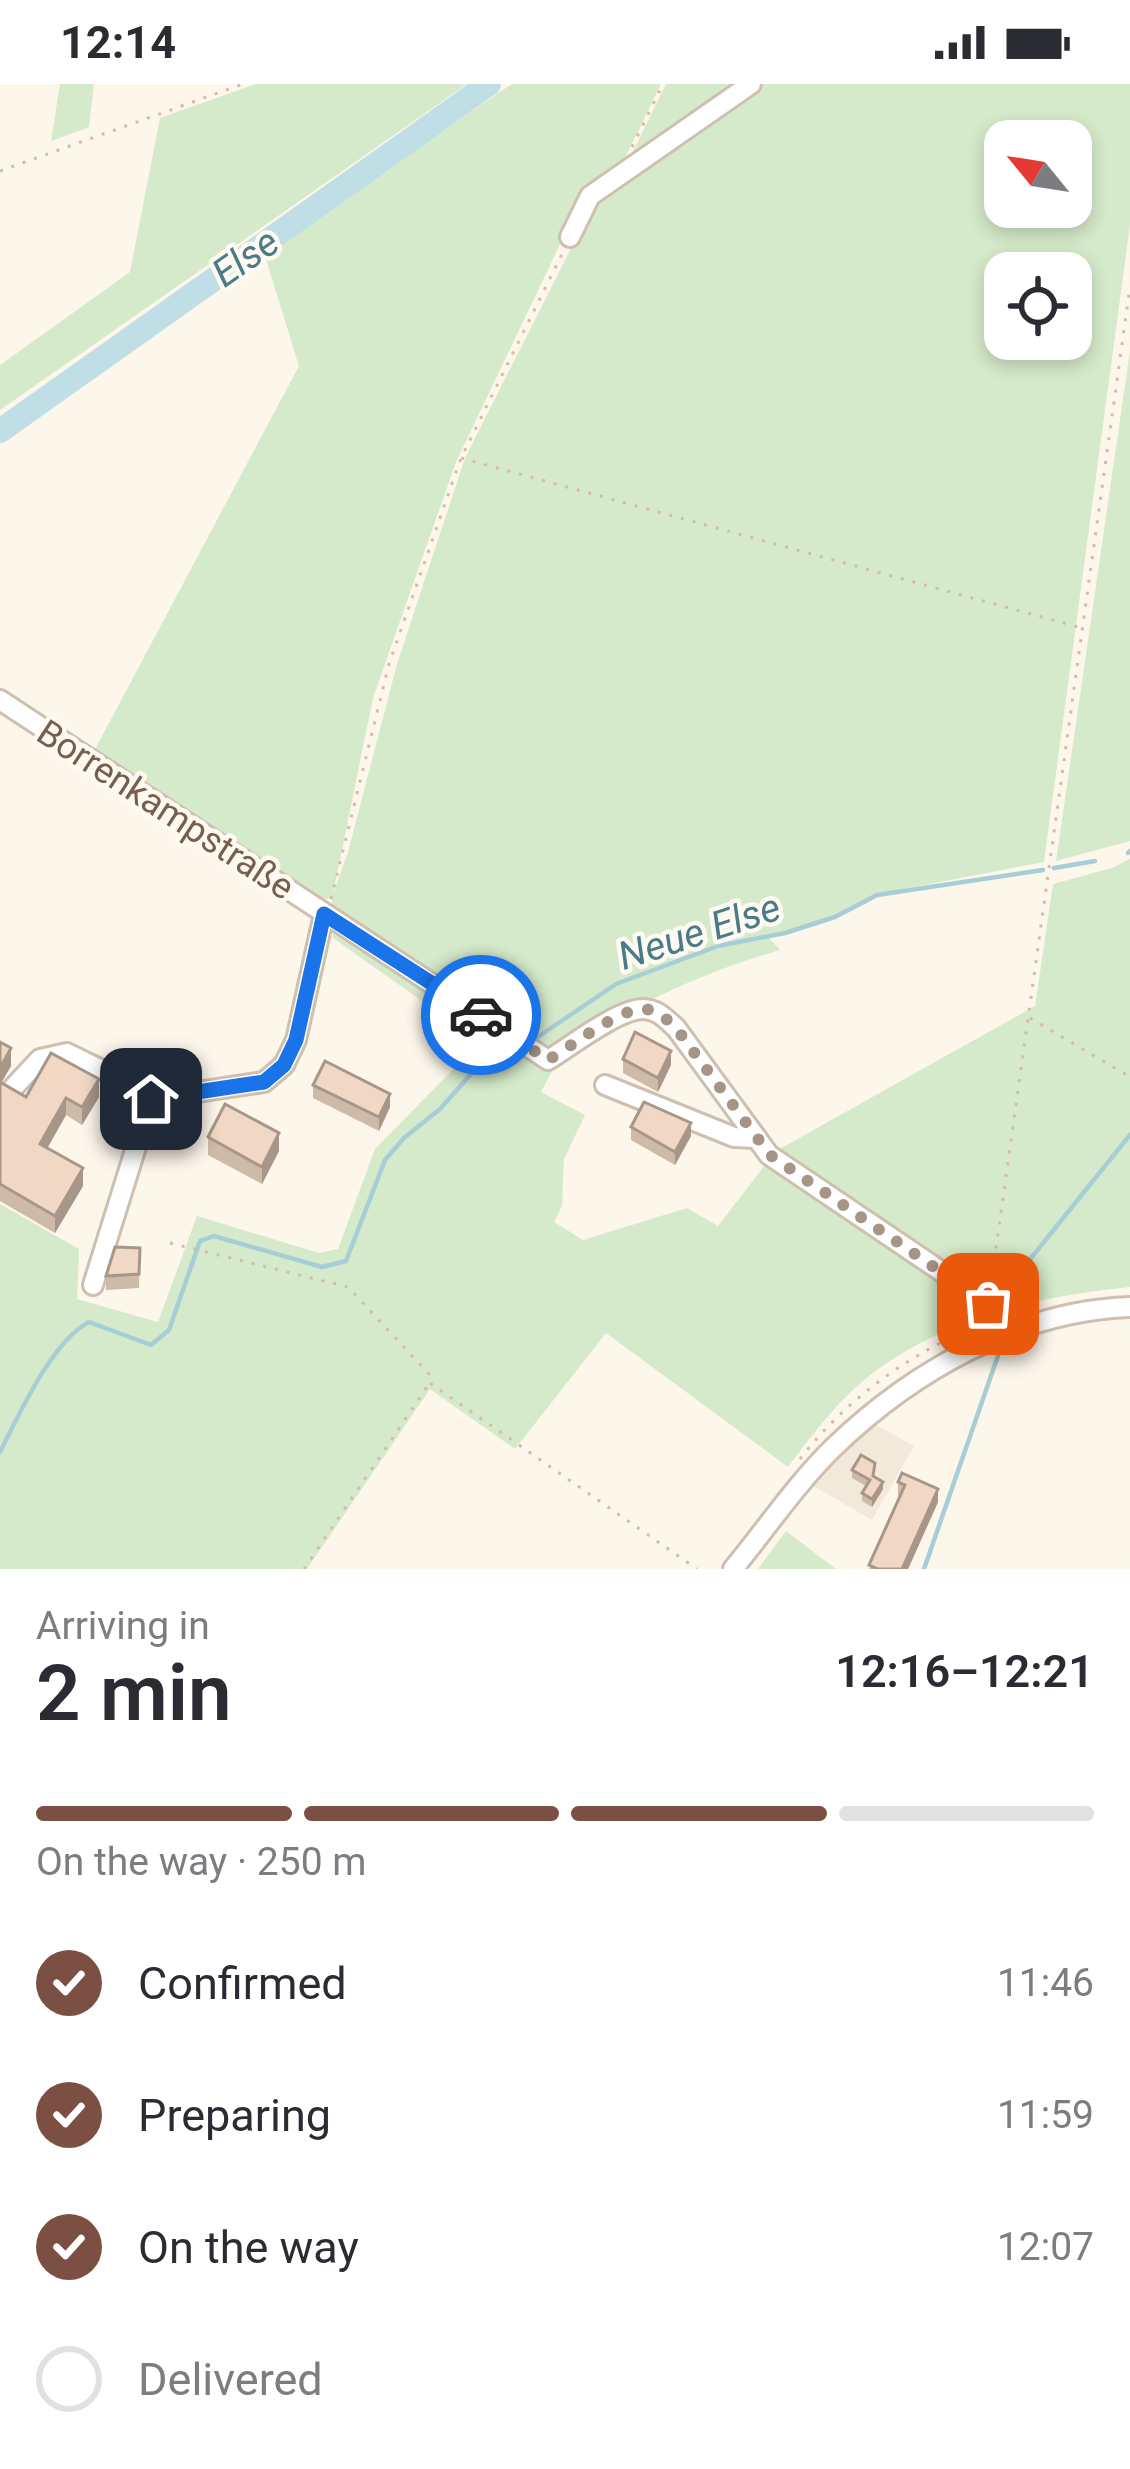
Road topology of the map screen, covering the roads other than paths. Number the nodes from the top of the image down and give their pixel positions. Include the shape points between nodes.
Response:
1 (751, 84) edge
2 (570, 237) road end
3 (0, 700) edge
4 (324, 914) junction
5 (605, 1085) dead end
6 (13, 1088) edge
7 (155, 1096) junction
8 (757, 1138) junction
9 (93, 1286) dead end
10 (1130, 1307) edge
11 (1009, 1332) junction
12 (733, 1569) edge

1 - 2 street via 590,196
3 - 4 street, Borrenkampstraße
4 - 7 street via 284,1065 264,1082
4 - 8 street, Borrenkampstraße via 548,1060 619,1017 641,1009 662,1015
5 - 8 street via 734,1137
6 - 7 street via 40,1059 67,1053
7 - 9 street
8 - 11 street, Borrenkampstraße via 770,1155 988,1304
10 - 11 street
11 - 12 street via 888,1399 830,1451

